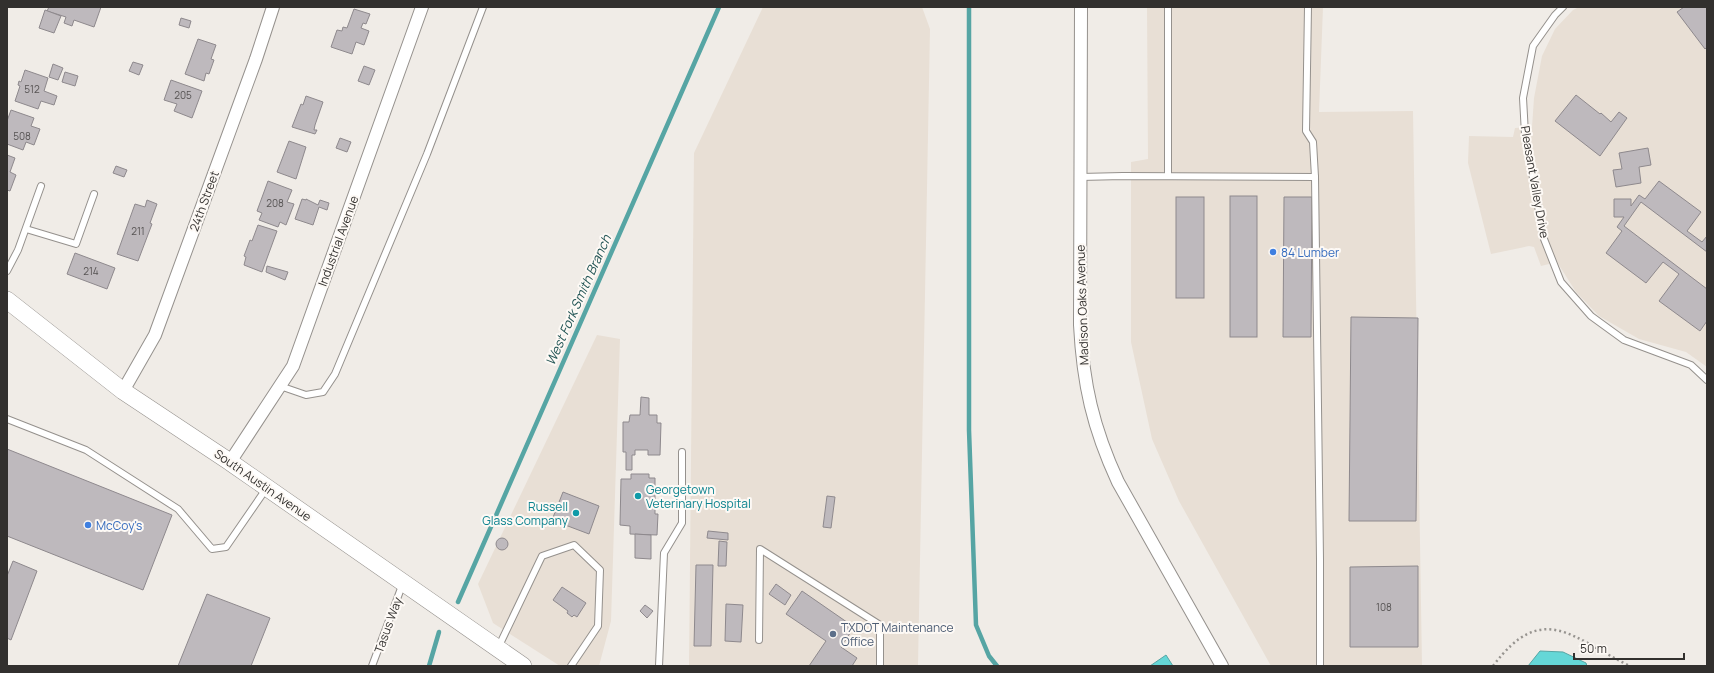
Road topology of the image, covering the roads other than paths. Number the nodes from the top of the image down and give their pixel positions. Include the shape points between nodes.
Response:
1 (273, 7) edge
2 (422, 7) edge
3 (483, 7) edge
4 (1081, 7) edge
5 (1168, 7) edge
6 (1308, 7) edge
7 (1563, 7) edge
8 (1168, 176) junction
9 (1080, 177) junction
10 (1315, 177) junction
11 (41, 186) dead end
12 (94, 194) dead end
13 (26, 228) junction
14 (7, 271) edge
15 (7, 300) edge
16 (1707, 380) edge
17 (280, 386) junction
18 (123, 391) junction
19 (7, 419) edge
20 (682, 452) dead end
21 (230, 462) junction
22 (267, 488) junction
23 (403, 583) junction
24 (759, 640) dead end
25 (498, 648) junction
26 (372, 666) edge
27 (523, 666) edge
28 (571, 666) edge
29 (659, 666) edge
30 (880, 666) edge
31 (1222, 666) edge
32 (1320, 666) edge

1 - 18 street, 24th Street via 155,335
2 - 17 street, Industrial Avenue via 293,366
3 - 17 lane via 427,154 335,374 323,392 306,395
4 - 9 street, Madison Oaks Avenue
5 - 8 lane
6 - 10 lane via 1306,131 1314,142
7 - 16 lane, Pleasant Valley Drive via 1533,46 1523,98 1525,134 1544,239 1561,282 1591,316 1624,340 1691,365
8 - 9 lane
8 - 10 lane
9 - 31 street, Madison Oaks Avenue via 1080,332 1094,423 1122,490
10 - 32 lane
11 - 13 lane
12 - 13 lane via 76,244
13 - 14 lane
15 - 18 main road, South Austin Avenue
17 - 21 street, Industrial Avenue
18 - 21 main road, South Austin Avenue
19 - 22 lane via 86,450 178,510 212,549 226,547
20 - 29 lane via 682,524 664,553
21 - 22 main road, South Austin Avenue
22 - 23 main road, South Austin Avenue
23 - 25 main road, South Austin Avenue
23 - 26 lane, Tasus Way
24 - 30 lane via 760,549 880,625
25 - 27 main road, South Austin Avenue
25 - 28 lane via 542,556 574,546 600,570 598,626

